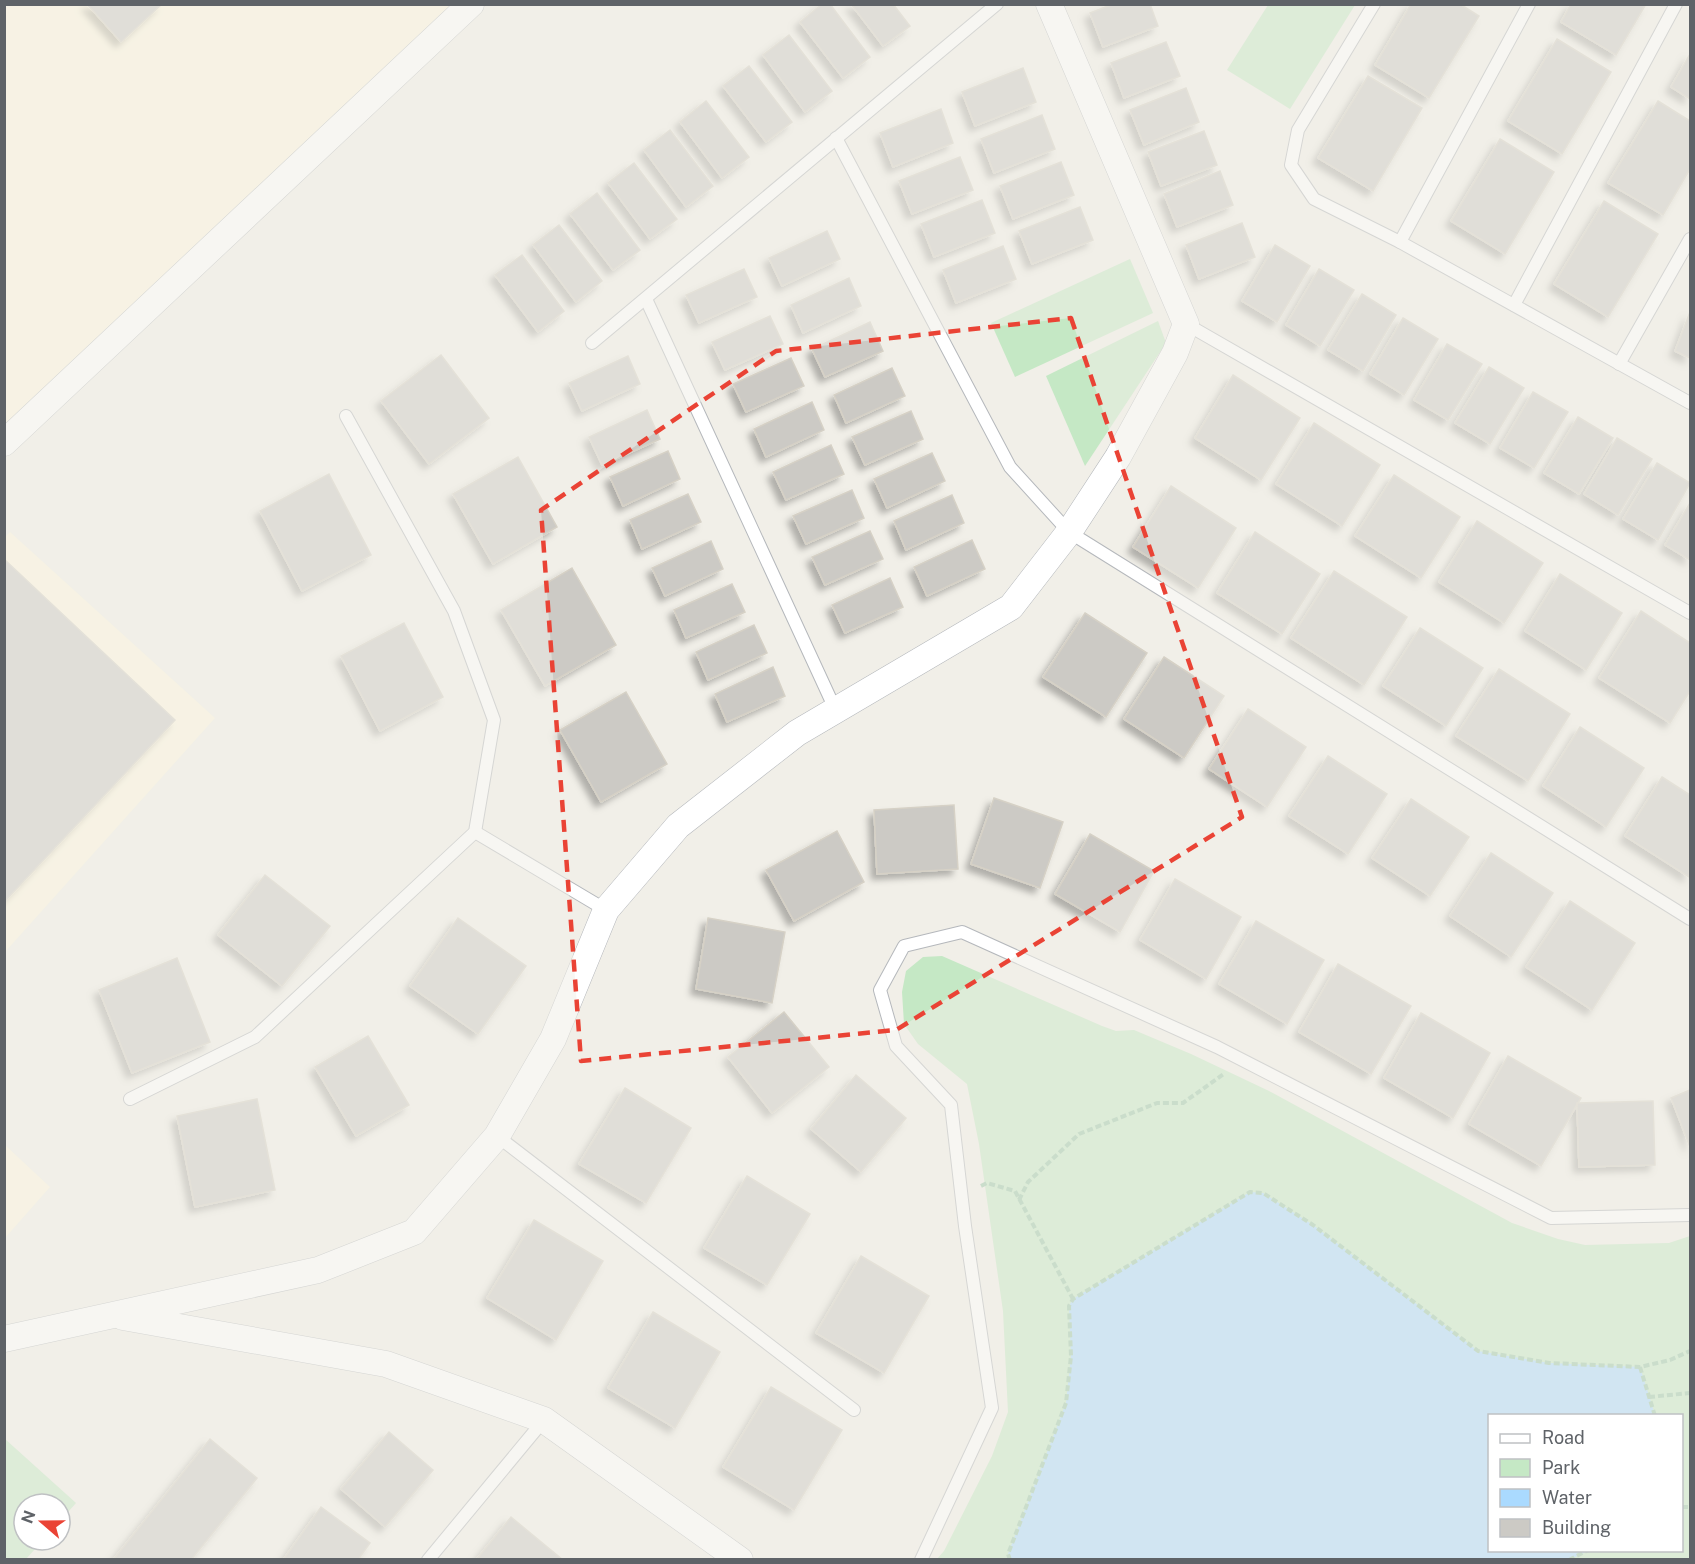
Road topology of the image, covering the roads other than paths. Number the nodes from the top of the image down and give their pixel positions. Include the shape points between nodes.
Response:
1 (471, 4) edge
2 (997, 4) edge
3 (1049, 4) edge
4 (1374, 4) edge
5 (1529, 4) edge
6 (1676, 4) edge
7 (836, 138) junction
8 (1690, 239) edge
9 (1400, 242) junction
10 (646, 299) junction
11 (1514, 305) junction
12 (1186, 324) junction
13 (592, 343) dead end
14 (1619, 364) junction
15 (1690, 404) edge
16 (346, 417) dead end
17 (4, 443) edge
18 (1069, 532) junction
19 (1690, 613) edge
20 (836, 711) junction
21 (475, 832) junction
22 (606, 910) junction
23 (1690, 919) edge
24 (130, 1099) dead end
25 (497, 1136) junction
26 (1690, 1215) edge
27 (111, 1315) junction
28 (4, 1338) edge
29 (854, 1410) dead end
30 (544, 1420) junction
31 (428, 1560) edge
32 (741, 1560) edge
33 (921, 1560) edge

1 - 17 street
2 - 7 lane
3 - 12 street
4 - 9 lane via 1299,130 1291,165 1314,199
5 - 9 lane
6 - 11 lane
7 - 10 lane
7 - 18 lane via 1010,467
8 - 14 lane
9 - 11 lane
10 - 13 lane
10 - 20 lane
11 - 14 lane
12 - 18 street via 1175,353 1118,457
12 - 19 lane
14 - 15 lane
16 - 21 lane via 454,611 494,720
18 - 20 street via 1011,607
18 - 23 lane
20 - 22 street via 797,733 678,826
21 - 22 lane
21 - 24 lane via 255,1037
22 - 25 street via 553,1039
25 - 27 street via 414,1232 318,1270
25 - 29 lane
26 - 33 lane via 1551,1218 1236,1056 962,932 904,946 880,990 896,1046 951,1105 992,1408
27 - 28 street
27 - 30 street via 386,1364
30 - 31 lane
30 - 32 street

